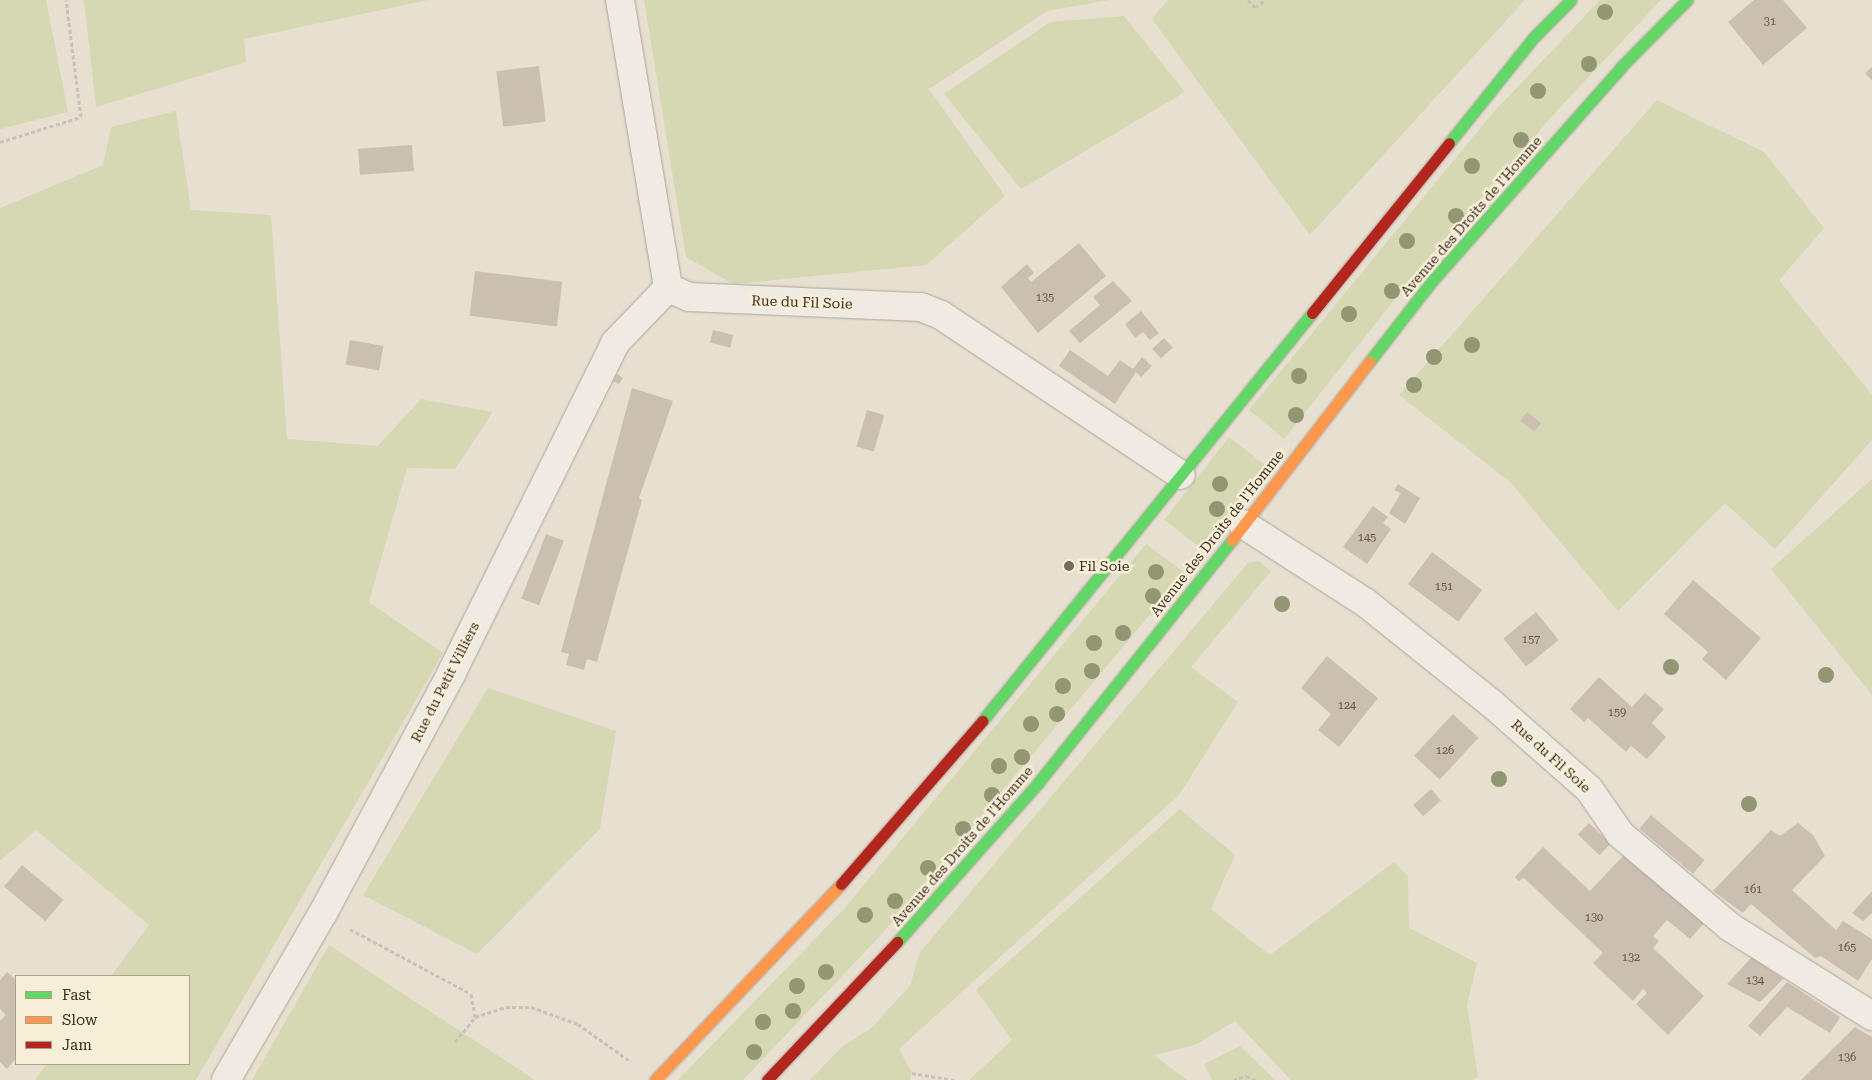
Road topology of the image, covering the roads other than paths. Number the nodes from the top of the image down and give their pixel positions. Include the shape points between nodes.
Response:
1 (620, 0) edge
2 (1571, 0) edge
3 (1687, 0) edge
4 (668, 288) junction
5 (1181, 475) junction
6 (1243, 524) junction
7 (1872, 1016) edge
8 (226, 1080) edge
9 (655, 1080) edge
10 (767, 1080) edge

1 - 4 street
2 - 5 main road via 1534,38
3 - 6 main road, Avenue des Droits de l'Homme via 1621,67 1432,281
4 - 5 street, Rue du Fil Soie via 689,297 921,307 949,320
4 - 8 street, Rue du Petit Villiers via 615,343 452,672 323,913
5 - 9 main road via 985,718 845,880
6 - 7 street, Rue du Fil Soie via 1366,603 1491,703 1589,789 1620,834 1730,927
6 - 10 main road, Avenue des Droits de l'Homme via 1038,783 897,942

